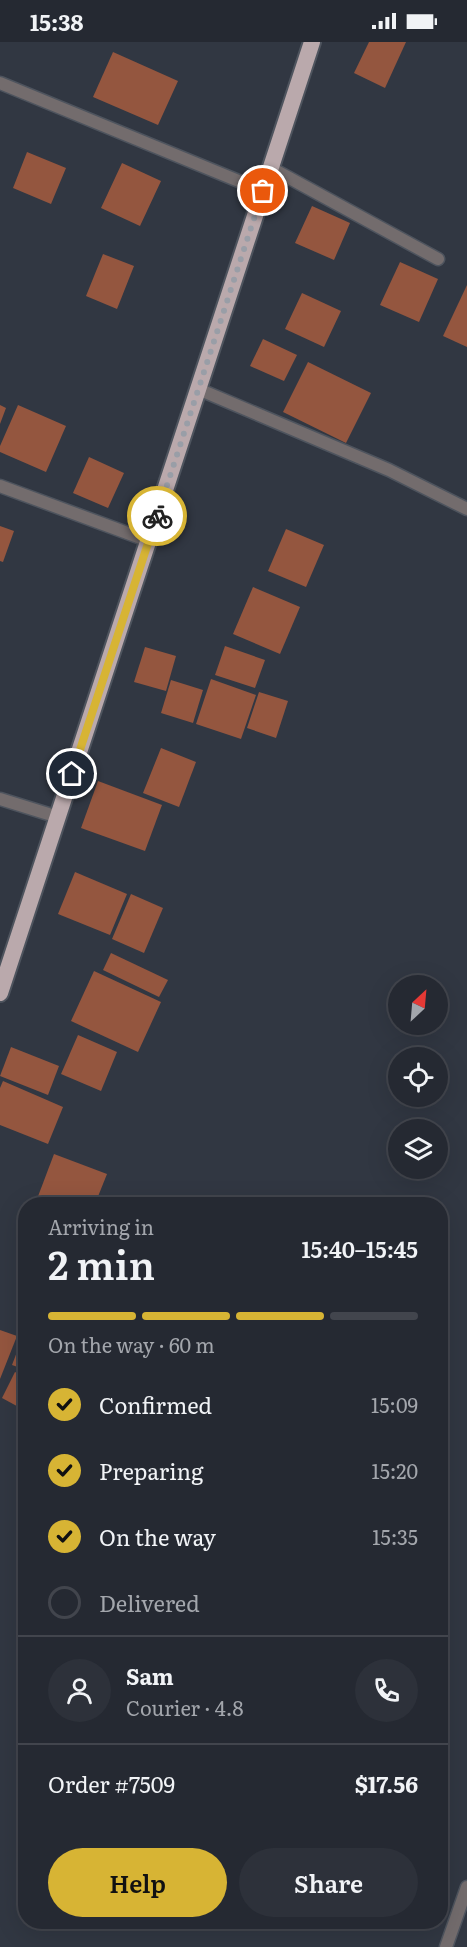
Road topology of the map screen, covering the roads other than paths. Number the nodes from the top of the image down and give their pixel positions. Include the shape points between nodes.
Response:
1 (312, 42) edge
2 (0, 83) edge
3 (271, 168) junction
4 (263, 191) junction
5 (438, 259) dead end
6 (198, 389) junction
7 (0, 486) edge
8 (467, 509) edge
9 (149, 541) junction
10 (0, 799) edge
11 (58, 817) junction
12 (0, 993) edge
13 (467, 1887) edge
14 (446, 1947) edge

1 - 3 highway
2 - 4 street
3 - 4 highway
3 - 5 street
4 - 6 highway
6 - 8 street via 389,470
6 - 9 highway
7 - 9 street
9 - 11 highway
10 - 11 street
11 - 12 highway
13 - 14 street

